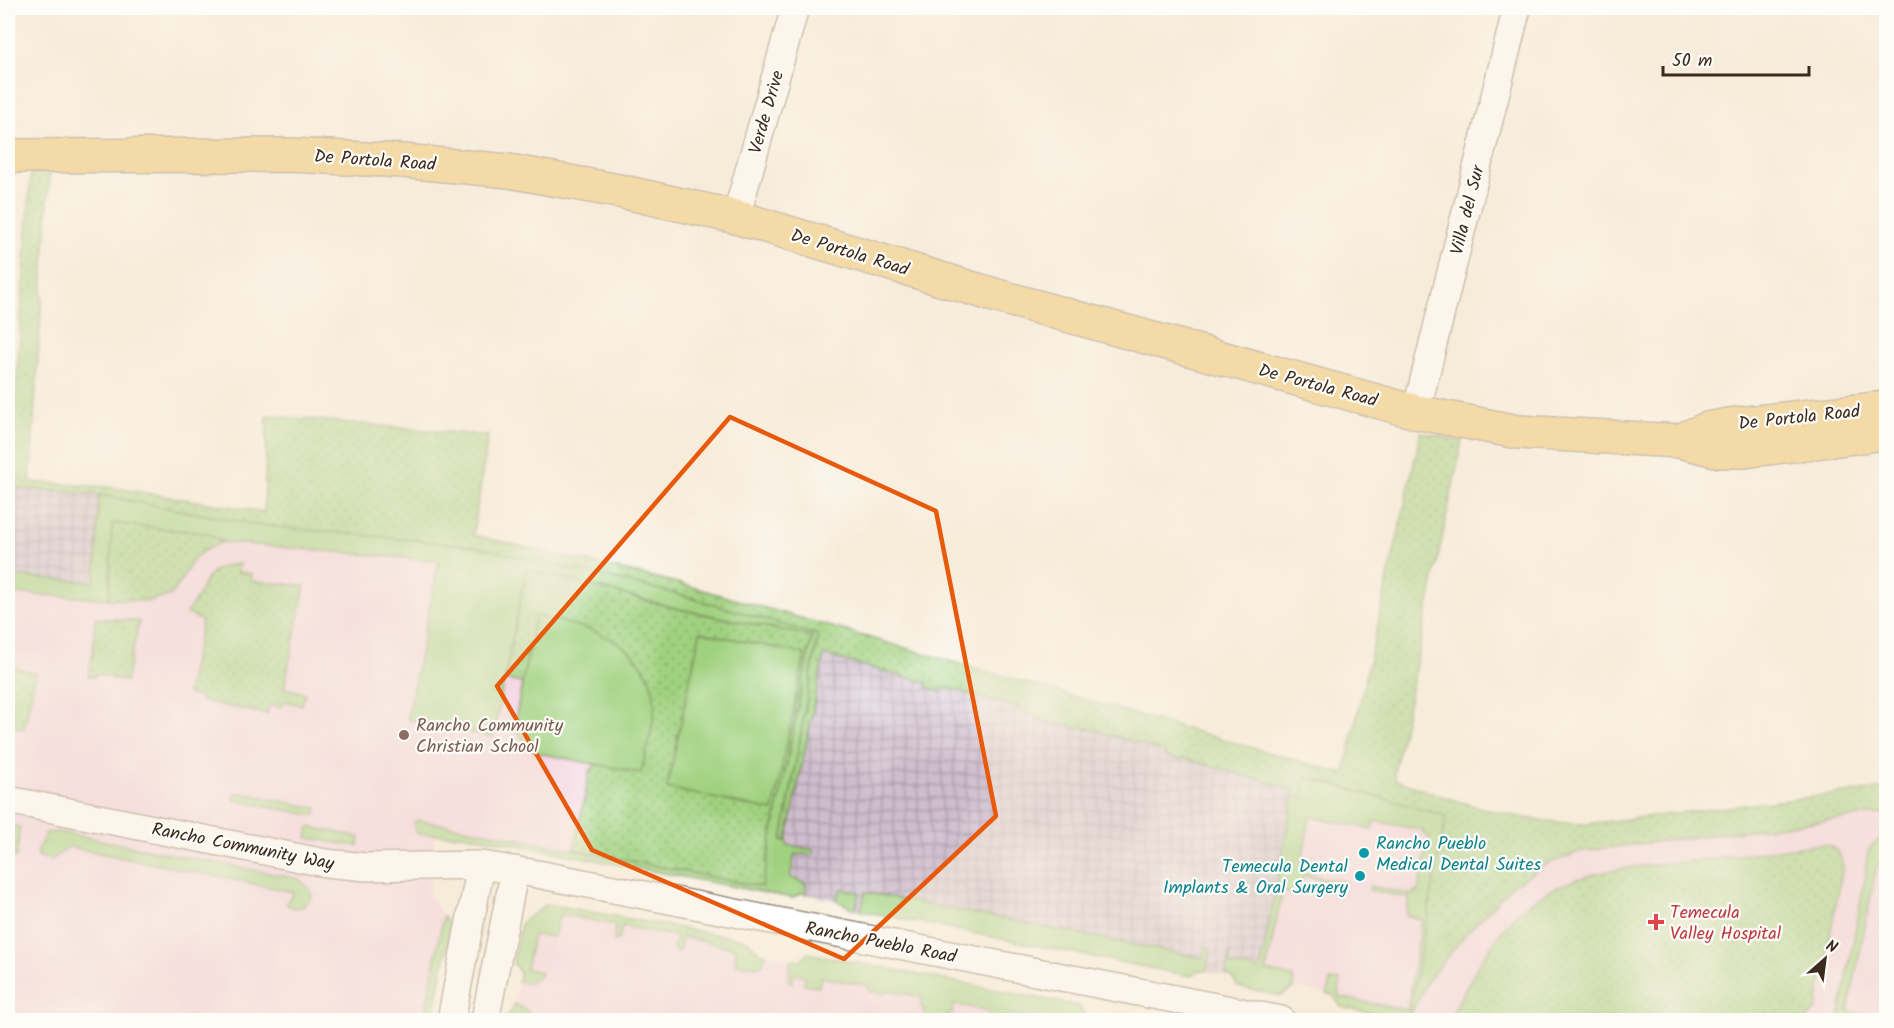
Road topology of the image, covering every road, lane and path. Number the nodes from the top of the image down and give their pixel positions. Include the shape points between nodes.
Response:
1 (795, 8) edge
2 (1517, 8) edge
3 (8, 156) edge
4 (736, 217) junction
5 (1887, 408) edge
6 (1416, 412) junction
7 (1887, 433) edge
8 (1679, 441) junction
9 (8, 800) edge
10 (482, 865) junction
11 (515, 870) junction
12 (451, 1020) edge
13 (485, 1020) edge
14 (1281, 1020) edge

1 - 4 street, Verde Drive
2 - 6 street, Villa del Sur
3 - 4 main road, De Portola Road via 291,155 403,161 530,175
4 - 6 main road, De Portola Road via 1006,299
5 - 8 main road, De Portola Road via 1729,425
6 - 8 main road, De Portola Road via 1518,432
7 - 8 main road, De Portola Road via 1744,451 1720,451
9 - 10 street, Rancho Community Way via 325,863 366,867
10 - 11 street, Rancho Pueblo Road
10 - 12 street
11 - 13 street
11 - 14 street, Rancho Pueblo Road

